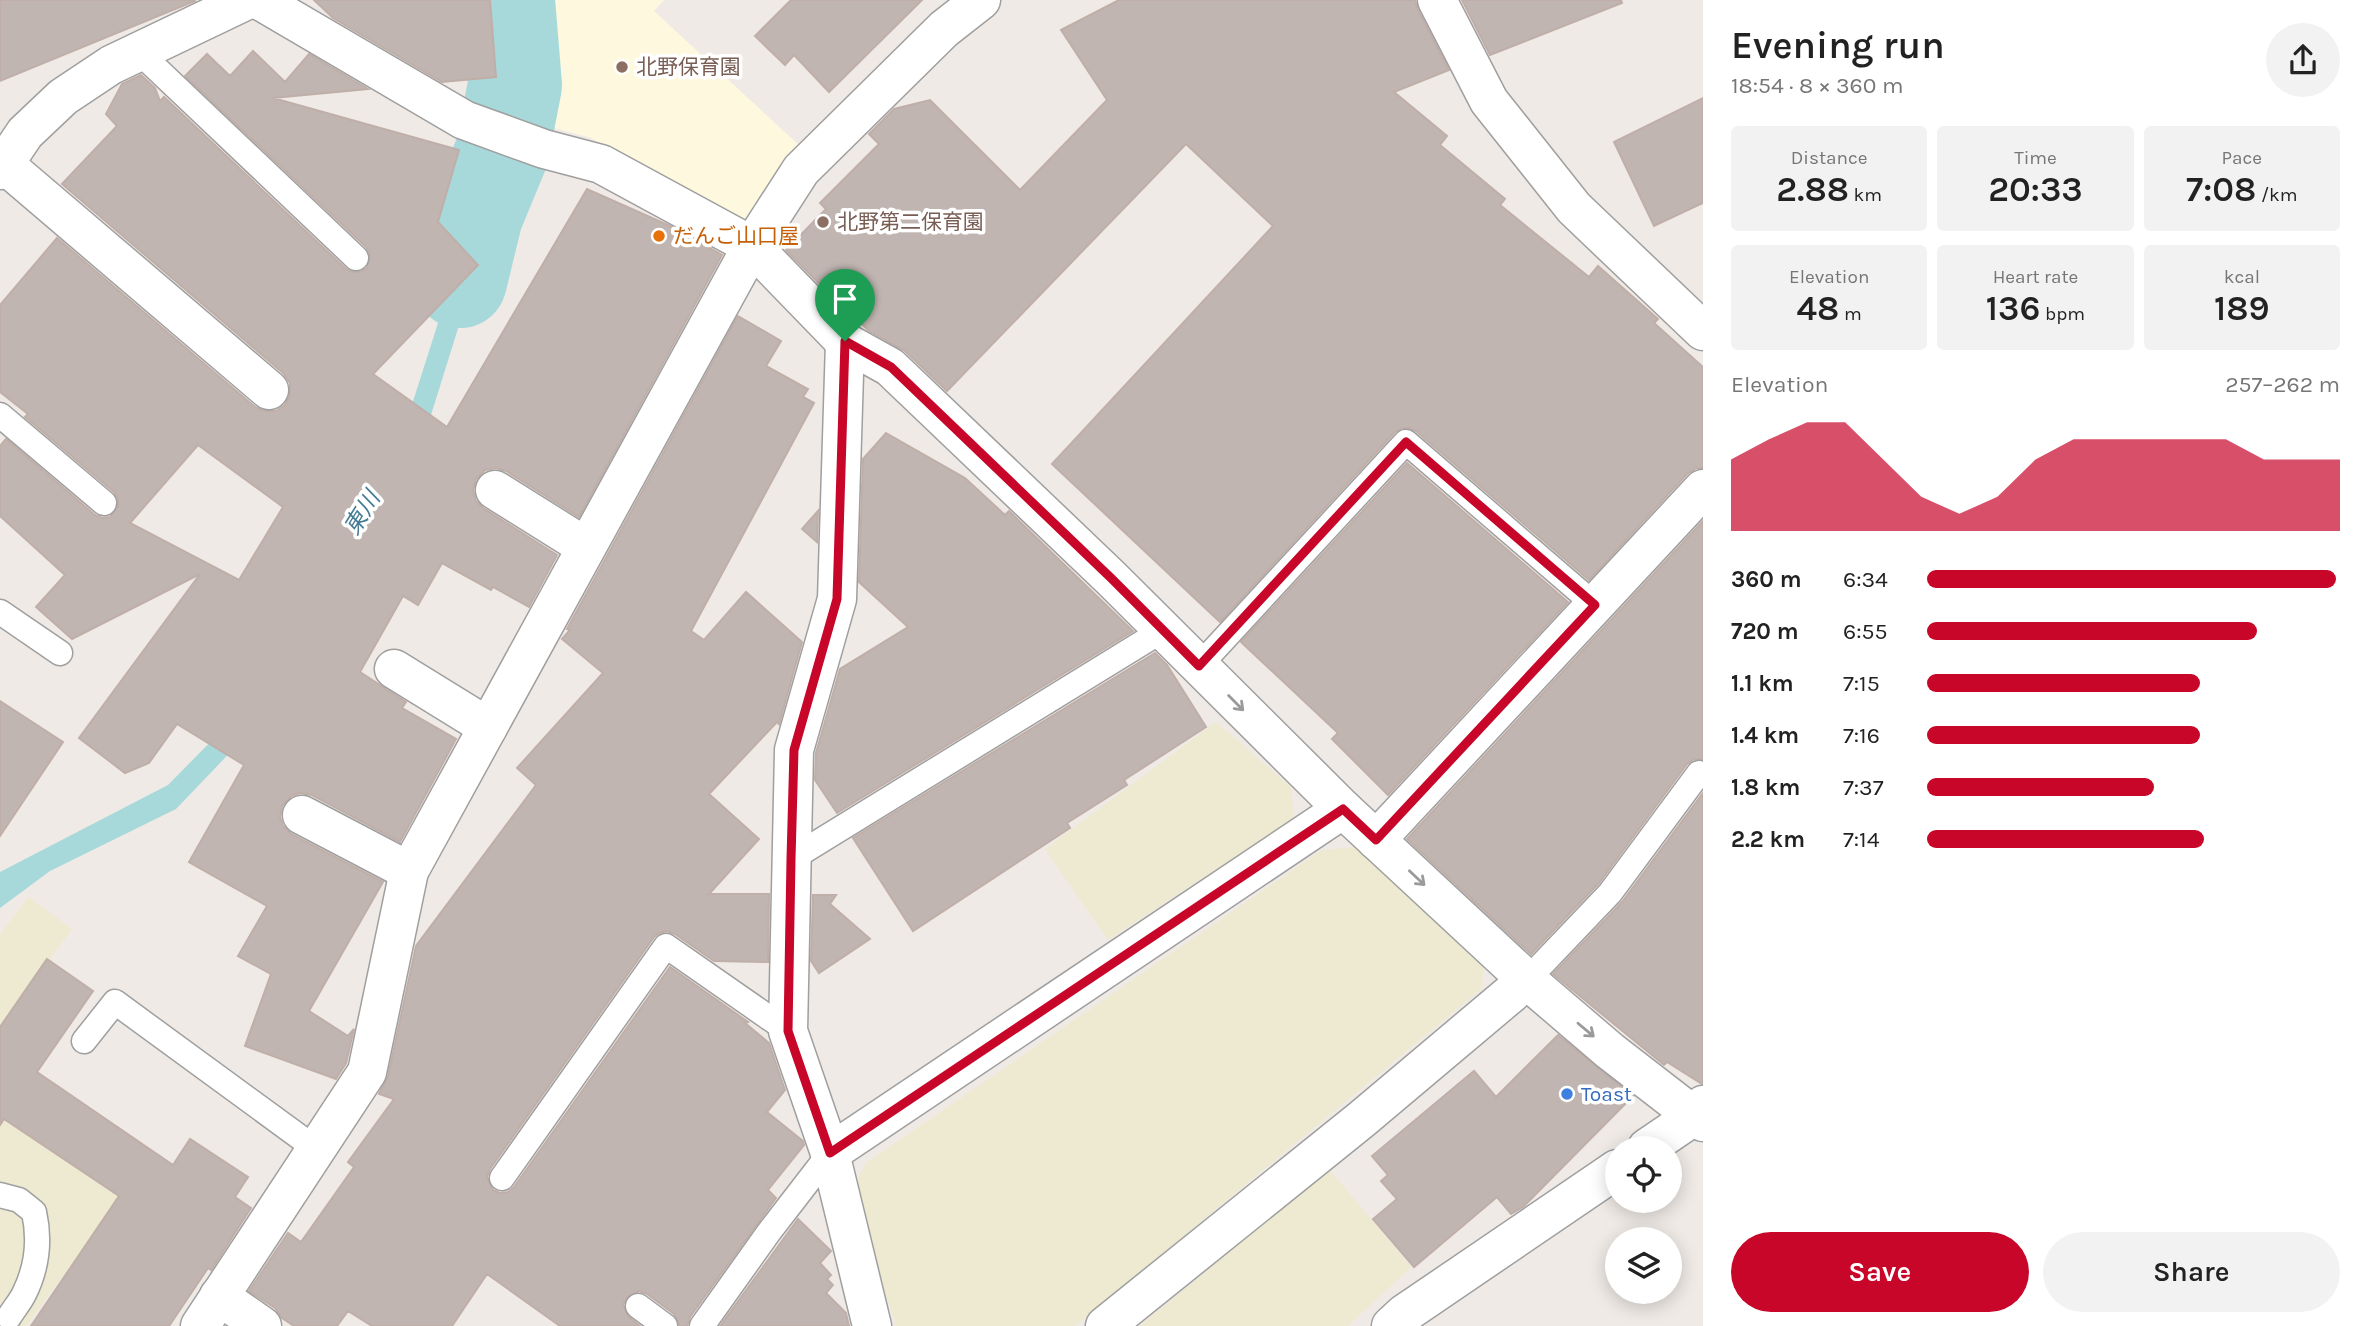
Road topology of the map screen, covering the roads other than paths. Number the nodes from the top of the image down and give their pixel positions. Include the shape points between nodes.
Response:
1 (247, 0) edge
2 (258, 0) edge
3 (981, 0) edge
4 (1437, 0) edge
5 (139, 52) junction
6 (2, 167) edge
7 (752, 246) junction
8 (356, 258) dead end
9 (1703, 331) edge
10 (845, 341) junction
11 (269, 390) dead end
12 (0, 415) edge
13 (1703, 489) edge
14 (495, 490) dead end
15 (104, 503) dead end
16 (586, 547) junction
17 (1595, 605) junction
18 (0, 612) edge
19 (1163, 631) junction
20 (60, 653) dead end
21 (1199, 666) junction
22 (394, 669) dead end
23 (488, 727) junction
24 (1699, 773) dead end
25 (1343, 809) junction
26 (302, 815) dead end
27 (1376, 840) junction
28 (791, 859) junction
29 (409, 871) junction
30 (1527, 980) junction
31 (788, 1031) junction
32 (84, 1041) dead end
33 (1700, 1114) edge
34 (1666, 1136) edge
35 (316, 1149) junction
36 (830, 1153) junction
37 (1605, 1177) edge
38 (502, 1178) dead end
39 (0, 1195) edge
40 (638, 1306) dead end
41 (210, 1311) edge
42 (8, 1321) edge
43 (1402, 1322) edge
44 (262, 1326) edge
45 (666, 1326) edge
46 (702, 1326) edge
47 (872, 1326) edge
48 (1105, 1326) edge

1 - 5 street
2 - 7 street via 464,120 601,164
3 - 7 street via 944,29 801,170
4 - 9 street via 1489,101 1574,208
5 - 6 street via 64,97 25,133
5 - 8 lane
6 - 11 street
7 - 10 street
7 - 16 street
10 - 19 street via 891,367
10 - 28 street via 837,599 794,750
12 - 15 lane
13 - 17 street
14 - 16 street
16 - 23 street
17 - 21 lane via 1406,442
17 - 27 street
18 - 20 lane
19 - 21 street
19 - 28 lane
21 -> 25 street
22 - 23 street
23 - 29 street
24 - 30 lane via 1610,892
25 - 27 street
25 - 36 street
26 - 29 street
27 -> 30 street
28 - 31 street
29 - 35 street via 367,1072
30 -> 33 street via 1610,1051
30 - 48 street
31 - 36 street
31 - 38 lane via 666,946
32 - 35 lane via 115,1002
33 - 34 street
35 - 41 street
36 - 46 lane
36 - 47 street
37 - 43 street
39 - 42 lane via 19,1200 34,1212 38,1229 35,1262 24,1295
40 - 45 lane
41 - 44 street

